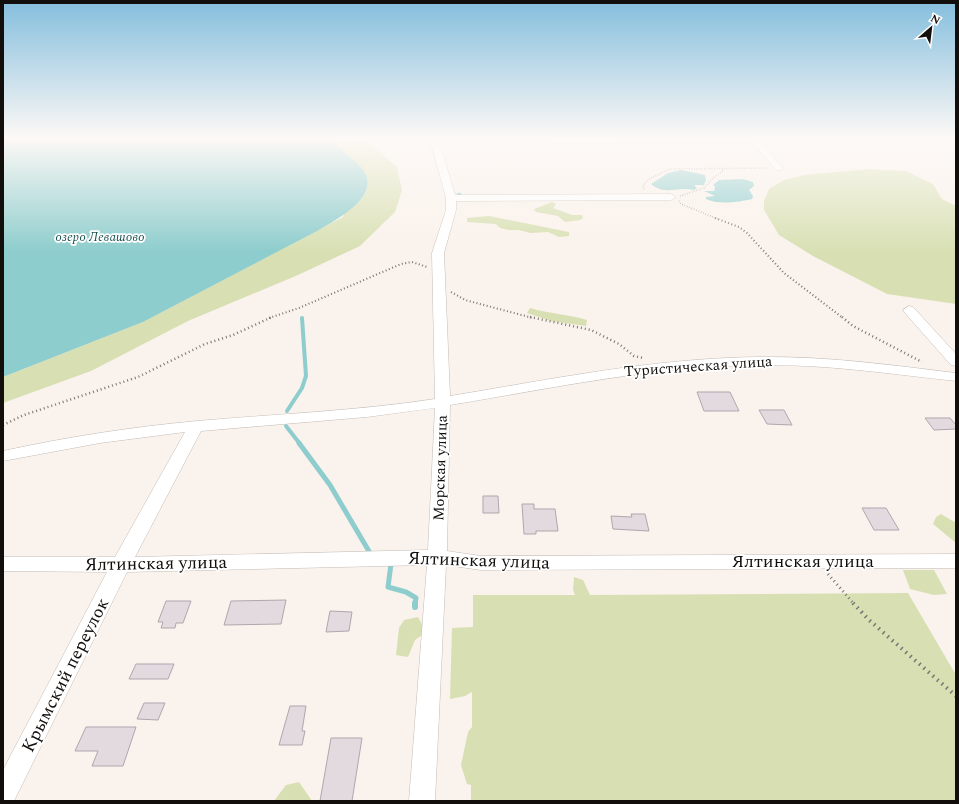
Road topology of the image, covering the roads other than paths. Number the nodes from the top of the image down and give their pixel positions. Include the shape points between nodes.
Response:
1 (445, 177) edge
2 (451, 198) junction
3 (674, 198) road end
4 (909, 310) dead end
5 (956, 362) edge
6 (956, 377) edge
7 (442, 401) junction
8 (196, 426) junction
9 (3, 456) edge
10 (437, 558) junction
11 (956, 561) edge
12 (3, 564) edge
13 (121, 565) junction
14 (3, 796) edge
15 (422, 801) edge

1 - 2 street, Морская улица
2 - 3 street
2 - 7 street, Морская улица via 451,210 438,252
4 - 5 street
6 - 7 street, Туристическая улица via 790,361 718,362 618,372
7 - 8 street, Туристическая улица via 390,410
7 - 10 street, Морская улица
8 - 9 street, Туристическая улица via 58,444
8 - 13 street, Крымский переулок
10 - 11 street, Ялтинская улица via 481,563
10 - 13 street, Ялтинская улица
10 - 15 street, Морская улица
12 - 13 street, Ялтинская улица
13 - 14 street, Крымский переулок

